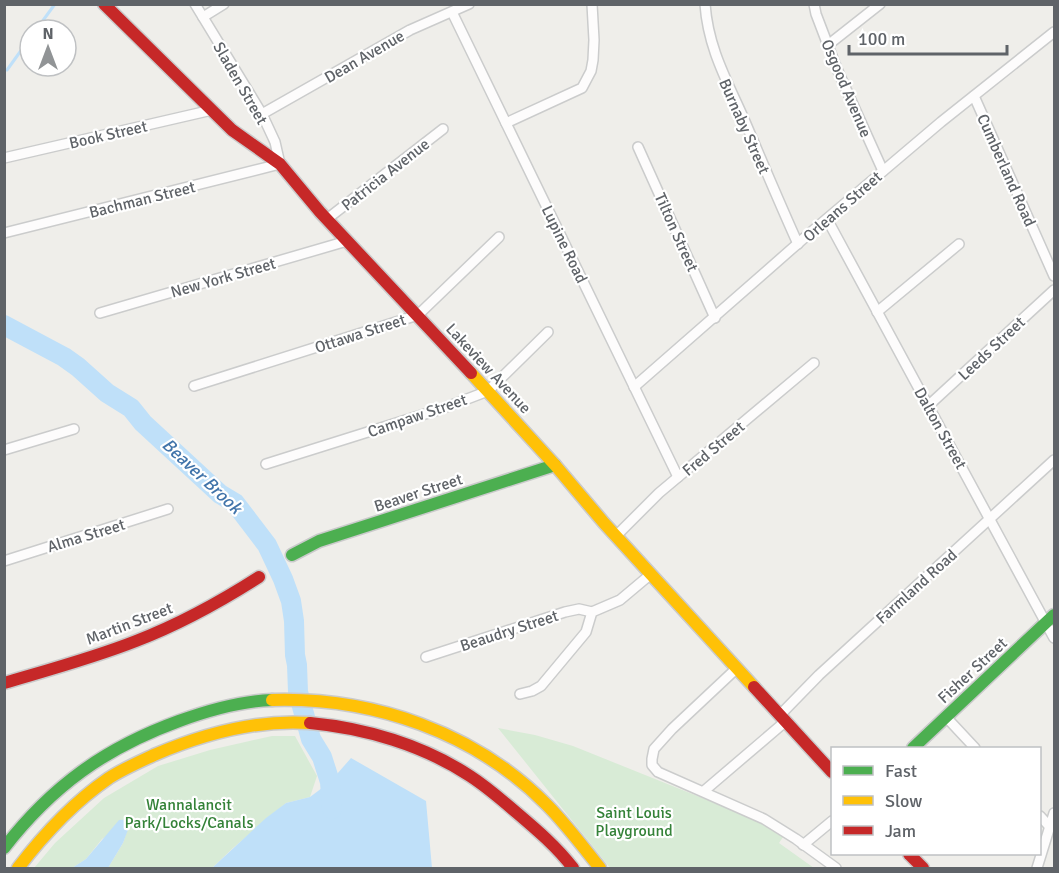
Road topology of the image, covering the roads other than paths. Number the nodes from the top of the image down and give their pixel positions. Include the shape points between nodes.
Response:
1 (104, 4) edge
2 (195, 4) edge
3 (224, 4) edge
4 (469, 4) edge
5 (592, 4) edge
6 (705, 4) edge
7 (814, 4) edge
8 (880, 4) edge
9 (452, 12) junction
10 (203, 17) junction
11 (1054, 32) edge
12 (828, 45) junction
13 (974, 96) junction
14 (212, 110) junction
15 (262, 114) junction
16 (506, 123) junction
17 (443, 129) dead end
18 (638, 147) dead end
19 (4, 158) edge
20 (280, 164) junction
21 (883, 171) junction
22 (327, 219) junction
23 (827, 219) junction
24 (4, 233) edge
25 (499, 237) dead end
26 (347, 241) junction
27 (798, 244) junction
28 (960, 244) dead end
29 (1054, 276) edge
30 (1054, 290) edge
31 (878, 312) junction
32 (100, 313) dead end
33 (418, 315) junction
34 (715, 318) junction
35 (548, 332) dead end
36 (814, 363) dead end
37 (194, 386) dead end
38 (634, 387) junction
39 (488, 391) junction
40 (928, 406) junction
41 (74, 429) dead end
42 (4, 450) edge
43 (1054, 460) edge
44 (266, 464) dead end
45 (555, 465) junction
46 (678, 477) junction
47 (168, 509) dead end
48 (990, 519) junction
49 (616, 536) junction
50 (292, 555) dead end
51 (4, 561) edge
52 (651, 574) junction
53 (259, 577) dead end
54 (592, 612) junction
55 (1050, 619) edge
56 (1054, 638) edge
57 (426, 657) dead end
58 (737, 668) junction
59 (4, 683) edge
60 (520, 694) dead end
61 (946, 717) junction
62 (783, 718) junction
63 (914, 747) edge
64 (974, 747) edge
65 (831, 771) edge
66 (704, 791) junction
67 (1054, 813) edge
68 (1041, 817) edge
69 (831, 822) edge
70 (1050, 827) junction
71 (803, 845) junction
72 (4, 848) edge
73 (910, 855) edge
74 (18, 868) edge
75 (573, 868) edge
76 (600, 868) edge
77 (836, 868) edge
78 (923, 868) edge
79 (1037, 868) edge

1 - 14 main road, Lakeview Avenue
2 - 10 street, Sladen Street
3 - 10 street
4 - 9 street, Dean Avenue
5 - 16 street via 593,60 582,88
6 - 27 street, Burnaby Street via 721,72
7 - 12 street, Osgood Avenue
8 - 12 street
9 - 15 street, Dean Avenue via 397,37
9 - 16 street, Lupine Road
10 - 15 street, Sladen Street
11 - 13 street, Orleans Street
12 - 21 street, Osgood Avenue
13 - 21 street, Orleans Street
13 - 29 street, Cumberland Road
14 - 19 street, Book Street
14 - 20 main road, Lakeview Avenue via 232,130
15 - 20 street, Sladen Street
16 - 38 street, Lupine Road
17 - 22 street, Patricia Avenue
18 - 34 street, Tilton Street
20 - 22 main road, Lakeview Avenue
20 - 24 street, Bachman Street
21 - 23 street, Orleans Street
22 - 26 main road, Lakeview Avenue
23 - 27 street, Orleans Street
23 - 31 street, Dalton Street
25 - 33 street, Ottawa Street
26 - 32 street, New York Street
26 - 33 main road, Lakeview Avenue
27 - 34 street, Orleans Street
28 - 31 street
30 - 40 street, Leeds Street
31 - 40 street, Dalton Street
33 - 37 street, Ottawa Street
33 - 39 main road, Lakeview Avenue
34 - 38 street, Orleans Street
35 - 39 street, Campaw Street
36 - 46 street, Fred Street
38 - 46 street, Lupine Road
39 - 44 street, Campaw Street
39 - 45 main road, Lakeview Avenue
40 - 48 street, Dalton Street
41 - 42 street
43 - 48 street, Farmland Road
45 - 49 main road, Lakeview Avenue
45 - 50 main road, Beaver Street via 319,542
46 - 49 street, Fred Street
47 - 51 street, Alma Street
48 - 55 street, Dalton Street
48 - 62 street, Farmland Road via 819,675
49 - 52 main road, Lakeview Avenue
52 - 54 street via 620,600
52 - 58 main road, Lakeview Avenue
53 - 59 main road, Martin Street via 151,636
54 - 57 street, Beaudry Street via 566,612
54 - 60 street via 586,632 541,686
55 - 56 street, Dalton Street
55 - 61 main road, Fisher Street
58 - 62 main road, Lakeview Avenue
58 - 66 street via 654,749 652,765 658,772
61 - 63 main road, Fisher Street
61 - 64 street
62 - 65 main road, Lakeview Avenue
62 - 66 street, Farmland Road
66 - 71 street via 764,819
67 - 70 street
68 - 70 street
69 - 71 street
70 - 79 street
71 - 77 street
72 - 76 main road via 22,825 73,777 108,753 163,726 230,705 320,700 380,710 450,735 470,747 530,788
73 - 78 main road
74 - 75 main road via 61,819 105,781 130,766 207,735 267,724 327,725 376,735 458,769 528,823

